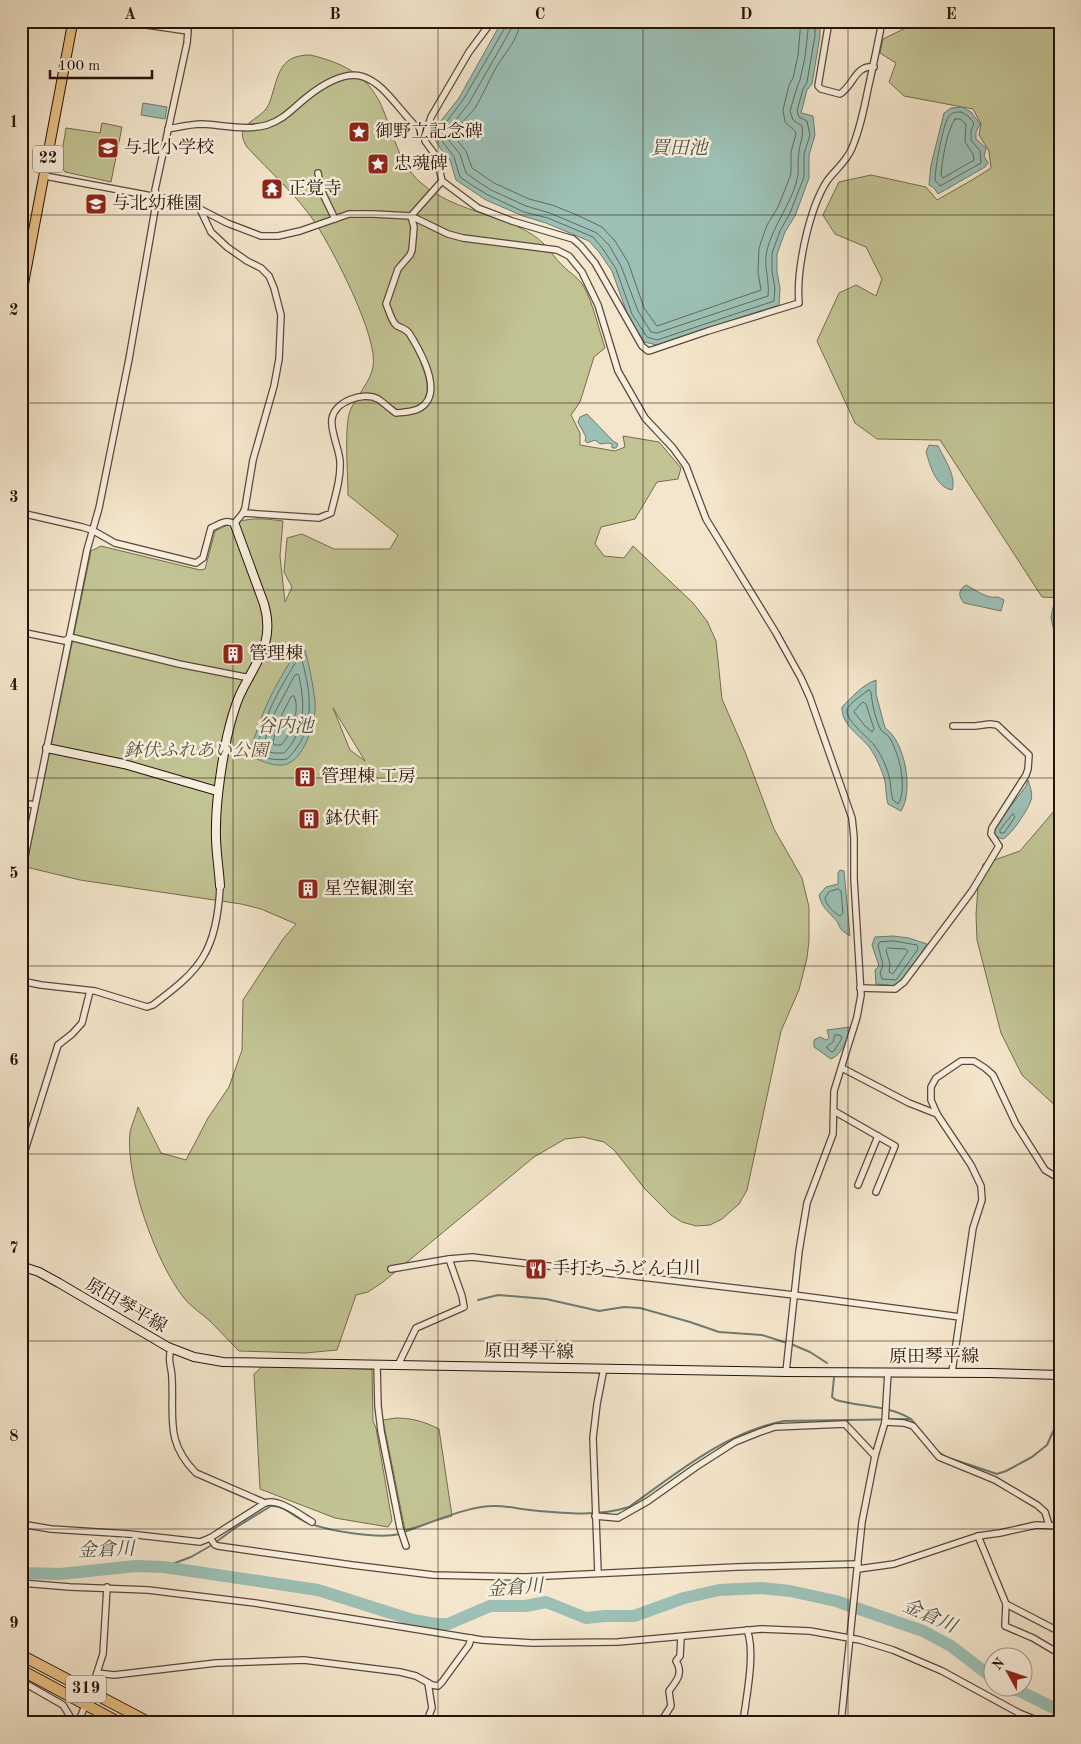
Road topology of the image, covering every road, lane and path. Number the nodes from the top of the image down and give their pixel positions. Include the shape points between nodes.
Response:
1 (73, 21) edge
2 (119, 21) edge
3 (492, 21) edge
4 (829, 21) edge
5 (882, 21) edge
6 (874, 67) junction
7 (168, 129) junction
8 (425, 136) junction
9 (318, 173) dead end
10 (45, 176) junction
11 (442, 181) junction
12 (157, 198) junction
13 (200, 209) junction
14 (411, 216) junction
15 (335, 219) junction
16 (22, 293) edge
17 (21, 513) edge
18 (243, 513) junction
19 (234, 524) junction
20 (92, 530) junction
21 (21, 632) edge
22 (70, 637) junction
23 (250, 678) junction
24 (953, 726) dead end
25 (47, 748) junction
26 (217, 791) junction
27 (21, 803) edge
28 (35, 805) junction
29 (21, 885) edge
30 (220, 886) joint
31 (21, 981) edge
32 (860, 988) junction
33 (90, 991) junction
34 (842, 1068) junction
35 (834, 1111) junction
36 (937, 1114) junction
37 (878, 1136) junction
38 (21, 1164) edge
39 (1060, 1179) edge
40 (858, 1185) dead end
41 (876, 1192) dead end
42 (450, 1258) junction
43 (21, 1266) edge
44 (391, 1269) dead end
45 (794, 1295) junction
46 (960, 1317) junction
47 (171, 1348) junction
48 (377, 1364) junction
49 (398, 1365) junction
50 (604, 1368) junction
51 (786, 1372) junction
52 (888, 1372) junction
53 (952, 1372) junction
54 (1060, 1375) edge
55 (885, 1416) junction
56 (875, 1456) junction
57 (265, 1503) junction
58 (595, 1514) junction
59 (312, 1522) dead end
60 (21, 1524) edge
61 (1049, 1525) junction
62 (1060, 1526) edge
63 (978, 1536) junction
64 (212, 1542) junction
65 (406, 1546) dead end
66 (858, 1567) junction
67 (598, 1573) junction
68 (21, 1583) edge
69 (107, 1588) junction
70 (1006, 1604) junction
71 (747, 1630) junction
72 (1060, 1632) edge
73 (681, 1637) junction
74 (471, 1638) junction
75 (851, 1639) junction
76 (1060, 1654) edge
77 (21, 1655) edge
78 (21, 1670) edge
79 (97, 1673) junction
80 (21, 1681) edge
81 (428, 1683) junction
82 (91, 1691) junction
83 (85, 1704) junction
84 (76, 1723) edge
85 (120, 1723) edge
86 (150, 1723) edge
87 (426, 1723) edge
88 (728, 1723) edge
89 (743, 1723) edge
90 (841, 1723) edge
91 (1044, 1723) edge

1 - 10 main road, 22
2 - 7 street via 188,31
3 - 8 street via 469,52 431,117
4 - 6 street via 820,89 840,94 847,90 863,68
5 - 6 street
6 - 11 street via 860,127 851,150 827,182 808,230 798,303 652,350 642,346 596,264 581,246 573,240 478,208
7 - 8 street via 200,124 247,128 266,126 283,118 331,80 352,74 368,78 381,87
7 - 12 street via 155,190
8 - 11 street via 438,163
9 - 15 street via 321,190
10 - 12 street
10 - 16 main road, 22
11 - 14 street
12 - 13 street
12 - 20 street via 129,359
13 - 15 street via 261,236 292,233
13 - 18 street via 211,232 269,276 281,315 280,352 274,386 253,460
14 - 15 street via 349,214
14 - 18 street via 414,227 412,250 398,269 386,304 395,324 407,330 420,351 431,384 425,404 412,412 396,413 377,398 368,396 342,402 334,411 331,421 340,460 340,480 331,513 318,518
14 - 32 street via 463,238 557,250 569,256 582,272 598,304 618,371 645,418 686,466 706,519 776,633 810,698 852,818
17 - 20 street
18 - 19 street
19 - 20 street via 225,522 212,528 203,558 196,563 115,544
19 - 23 main road via 268,615 267,641
20 - 22 street
21 - 22 street via 65,641
22 - 23 street
22 - 25 street
23 - 26 main road via 239,696 234,713
24 - 32 street via 997,725 1029,755 1028,768 992,828 991,834 999,846 972,891 904,982 895,988
25 - 26 main road via 124,764
25 - 28 street
26 - 30 main road
27 - 28 street
28 - 29 street
30 - 33 street via 212,938 203,957 167,994 147,1007
31 - 33 street
32 - 34 street via 857,1017
33 - 38 street via 82,1023 58,1046
34 - 35 street via 834,1091
34 - 36 street
35 - 37 street
35 - 45 street via 833,1134 806,1203
36 - 39 street via 931,1100 931,1087 936,1078 961,1061 974,1061 993,1075 1016,1124 1045,1170
36 - 46 street via 971,1165 982,1200 973,1228
37 - 40 street
37 - 41 street via 895,1146
42 - 44 street
42 - 45 street via 472,1257
42 - 49 street via 464,1307 416,1328
43 - 47 main road, 原田琴平線 via 39,1272
45 - 46 street
45 - 51 street
46 - 53 street
47 - 48 main road, 原田琴平線 via 194,1357 224,1362
47 - 57 street via 168,1359 172,1376 173,1435 188,1466 196,1473
48 - 49 main road, 原田琴平線
48 - 65 street via 381,1431
49 - 50 main road, 原田琴平線
50 - 51 main road, 原田琴平線
50 - 58 street via 593,1438
51 - 52 main road, 原田琴平線
52 - 53 main road, 原田琴平線
52 - 55 street
53 - 54 main road, 原田琴平線
55 - 56 street
55 - 61 street via 912,1426 939,1457 995,1480 1037,1505 1045,1512
56 - 58 street via 846,1424 775,1427 735,1442 618,1518
56 - 66 street via 862,1522
57 - 59 street via 271,1500 279,1503
57 - 64 street
58 - 67 street
60 - 64 street
61 - 62 street
61 - 63 street
63 - 66 street via 894,1564
63 - 70 street
64 - 67 street via 352,1565 433,1574 525,1577
66 - 67 street via 737,1566
66 - 75 street
68 - 69 street
69 - 74 street via 255,1603
69 - 79 street via 103,1654
70 - 72 street
70 - 76 street via 1005,1626
71 - 73 street
71 - 75 street via 810,1631
71 - 89 street via 751,1638 751,1652
73 - 74 street via 532,1643
73 - 88 street via 680,1656 676,1661 679,1678 669,1691 672,1706 664,1720 698,1719
74 - 81 street via 442,1682 438,1686
75 - 90 street
75 - 91 street via 893,1650 942,1671
77 - 82 highway, 319
78 - 83 highway, 319
79 - 81 street via 114,1675 216,1663 293,1660 400,1672
79 - 82 street
80 - 84 street via 63,1705
81 - 87 street via 432,1708
82 - 83 street
82 - 86 highway, 319
83 - 84 street
83 - 85 highway, 319

